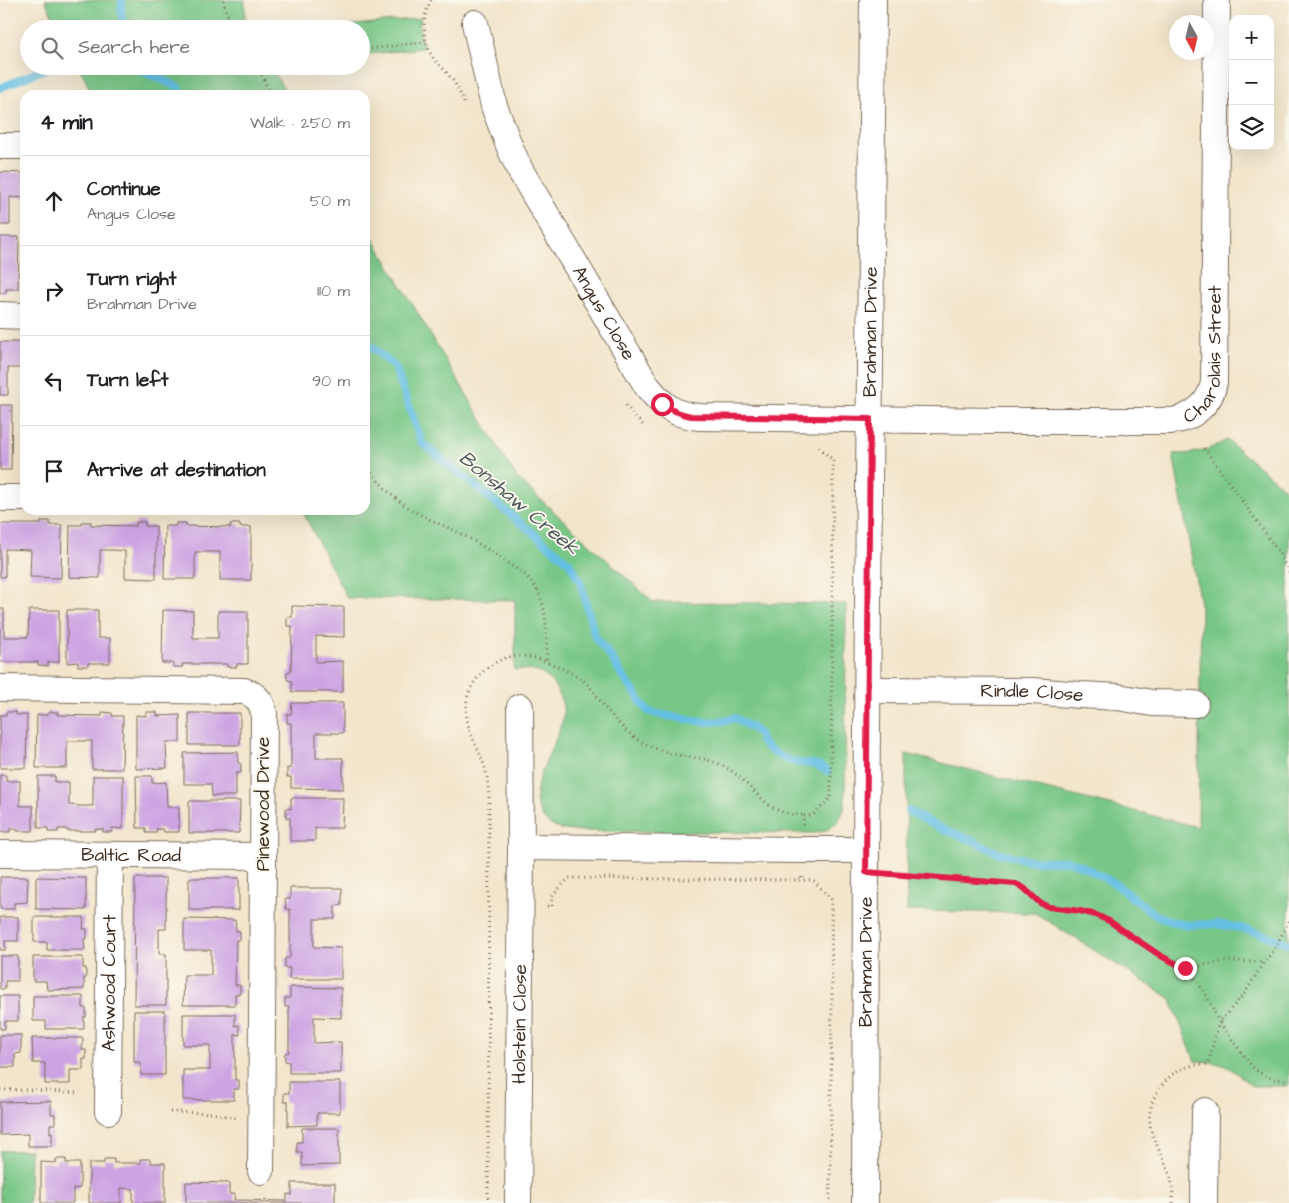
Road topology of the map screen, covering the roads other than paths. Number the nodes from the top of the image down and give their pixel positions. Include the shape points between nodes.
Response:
1 (873, 0) edge
2 (1217, 0) edge
3 (475, 23) dead end
4 (0, 146) edge
5 (20, 146) edge
6 (0, 316) edge
7 (20, 316) edge
8 (870, 419) junction
9 (0, 498) edge
10 (20, 498) edge
11 (0, 688) edge
12 (868, 690) junction
13 (1195, 704) dead end
14 (520, 707) dead end
15 (521, 847) junction
16 (0, 854) edge
17 (110, 855) junction
18 (263, 856) junction
19 (866, 861) junction
20 (108, 1111) dead end
21 (1205, 1111) dead end
22 (261, 1171) dead end
23 (518, 1203) edge
24 (865, 1203) edge
25 (1204, 1203) edge

1 - 8 street, Brahman Drive
2 - 8 street, Charolais Street via 1214,382 1203,406 1185,419 1172,422
3 - 8 street, Angus Close via 494,106 520,170 648,386 662,404 691,416
4 - 5 street
6 - 7 street
8 - 12 street, Brahman Drive
9 - 10 street
11 - 18 street, Pinewood Drive via 251,693 260,702 264,714
12 - 13 street, Rindle Close via 1033,691 1118,697 1158,704
12 - 19 street, Brahman Drive
14 - 15 street, Holstein Close
15 - 19 street via 803,850
15 - 23 street, Holstein Close
16 - 17 street, Baltic Road
17 - 18 street, Baltic Road
17 - 20 street, Ashwood Court
18 - 22 street, Pinewood Drive
19 - 24 street, Brahman Drive
21 - 25 street

